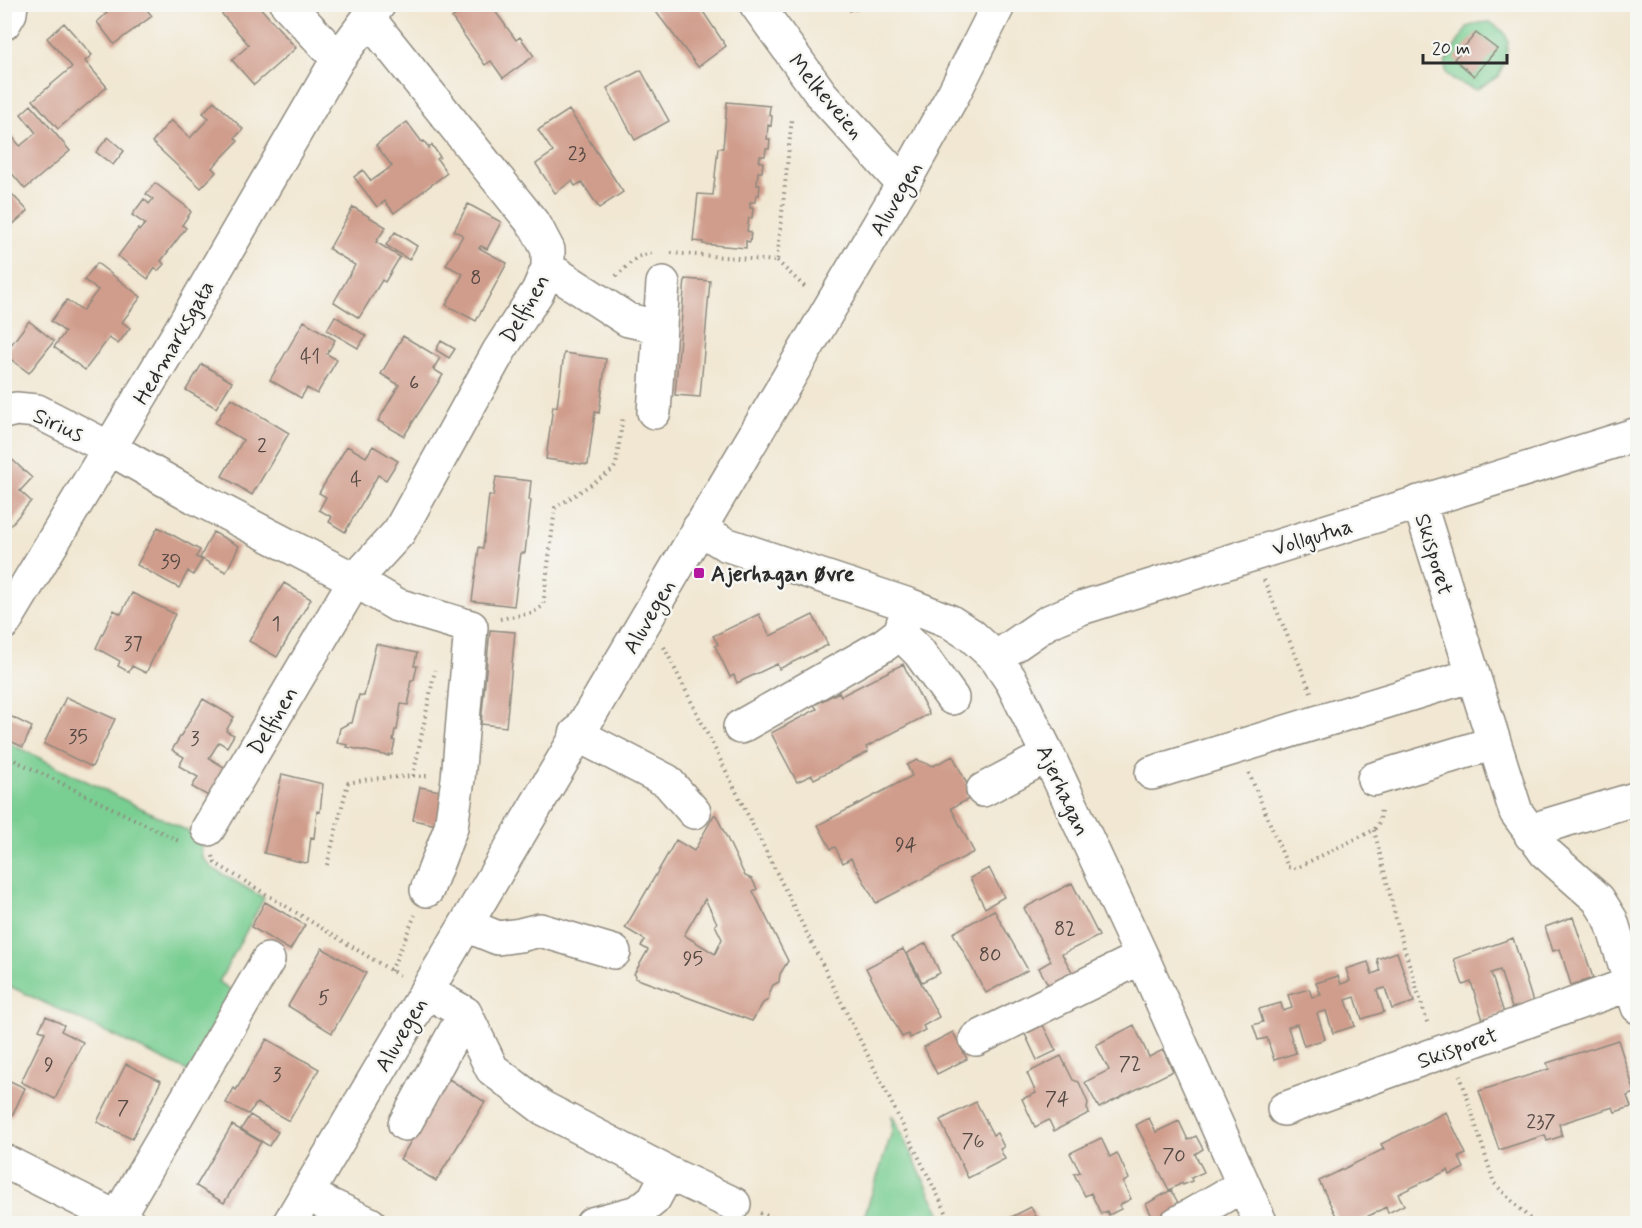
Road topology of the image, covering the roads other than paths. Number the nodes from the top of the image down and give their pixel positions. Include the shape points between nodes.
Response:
1 (287, 4) edge
2 (999, 4) edge
3 (772, 11) edge
4 (374, 12) edge
5 (338, 59) junction
6 (903, 184) junction
7 (548, 268) junction
8 (663, 283) dead end
9 (660, 327) junction
10 (639, 411) road end
11 (4, 412) edge
12 (1638, 434) edge
13 (111, 449) junction
14 (1419, 502) junction
15 (699, 528) junction
16 (355, 580) junction
17 (904, 619) junction
18 (4, 623) edge
19 (996, 658) junction
20 (1473, 675) junction
21 (952, 698) dead end
22 (740, 727) dead end
23 (576, 734) junction
24 (1494, 743) junction
25 (1048, 755) junction
26 (1152, 773) dead end
27 (1374, 779) road end
28 (983, 790) dead end
29 (1638, 798) edge
30 (694, 812) dead end
31 (1531, 835) junction
32 (202, 845) road end
33 (427, 890) road end
34 (1624, 916) edge
35 (466, 925) junction
36 (614, 952) dead end
37 (1142, 957) junction
38 (268, 960) dead end
39 (413, 984) junction
40 (1634, 996) edge
41 (465, 1013) junction
42 (976, 1039) dead end
43 (1284, 1109) dead end
44 (405, 1124) dead end
45 (4, 1161) edge
46 (668, 1173) junction
47 (1244, 1185) junction
48 (306, 1194) junction
49 (734, 1204) dead end
50 (123, 1221) edge
51 (289, 1224) edge
52 (370, 1224) edge
53 (592, 1224) edge
54 (1176, 1224) edge
55 (1261, 1224) edge

1 - 5 street
2 - 6 street, Aluvegen
3 - 6 street, Melkeveien via 821,93
4 - 5 street, Hedmarksgata
4 - 7 street, Delfinen via 536,227 548,250
5 - 13 street, Hedmarksgata
6 - 15 street, Aluvegen
7 - 9 street via 628,320
7 - 16 street, Delfinen via 399,532
8 - 9 street
9 - 10 street
11 - 13 street, Sirius via 37,411
12 - 14 street, Vollgutua
13 - 16 street
13 - 18 street, Hedmarksgata
14 - 19 street, Vollgutua via 1081,608 1048,622
14 - 20 street, Skisporet
15 - 17 street, Ajerhagan via 725,544
15 - 23 street, Aluvegen
16 - 32 street, Delfinen
16 - 33 street via 397,605 471,627 451,826
17 - 19 street, Ajerhagan via 949,621
17 - 21 street via 920,652
17 - 22 street via 884,645
19 - 25 street, Ajerhagan
20 - 24 street, Skisporet
20 - 26 street
23 - 30 street via 667,781
23 - 35 street, Aluvegen
24 - 27 street
24 - 31 street, Skisporet via 1516,812
25 - 28 street
25 - 37 street, Ajerhagan
29 - 31 street via 1545,826
31 - 34 street, Skisporet via 1598,899
34 - 40 street, Skisporet
35 - 36 street via 498,938 540,930
35 - 39 street, Aluvegen
37 - 42 street
37 - 47 street, Ajerhagan
38 - 50 street
39 - 41 street
39 - 48 street, Aluvegen
40 - 43 street, Skisporet via 1444,1052
41 - 44 street
41 - 46 street via 492,1069 543,1108
45 - 50 street
46 - 49 street
46 - 53 street via 654,1199 638,1212
47 - 54 street
47 - 55 street, Ajerhagan
48 - 51 street, Aluvegen
48 - 52 street

